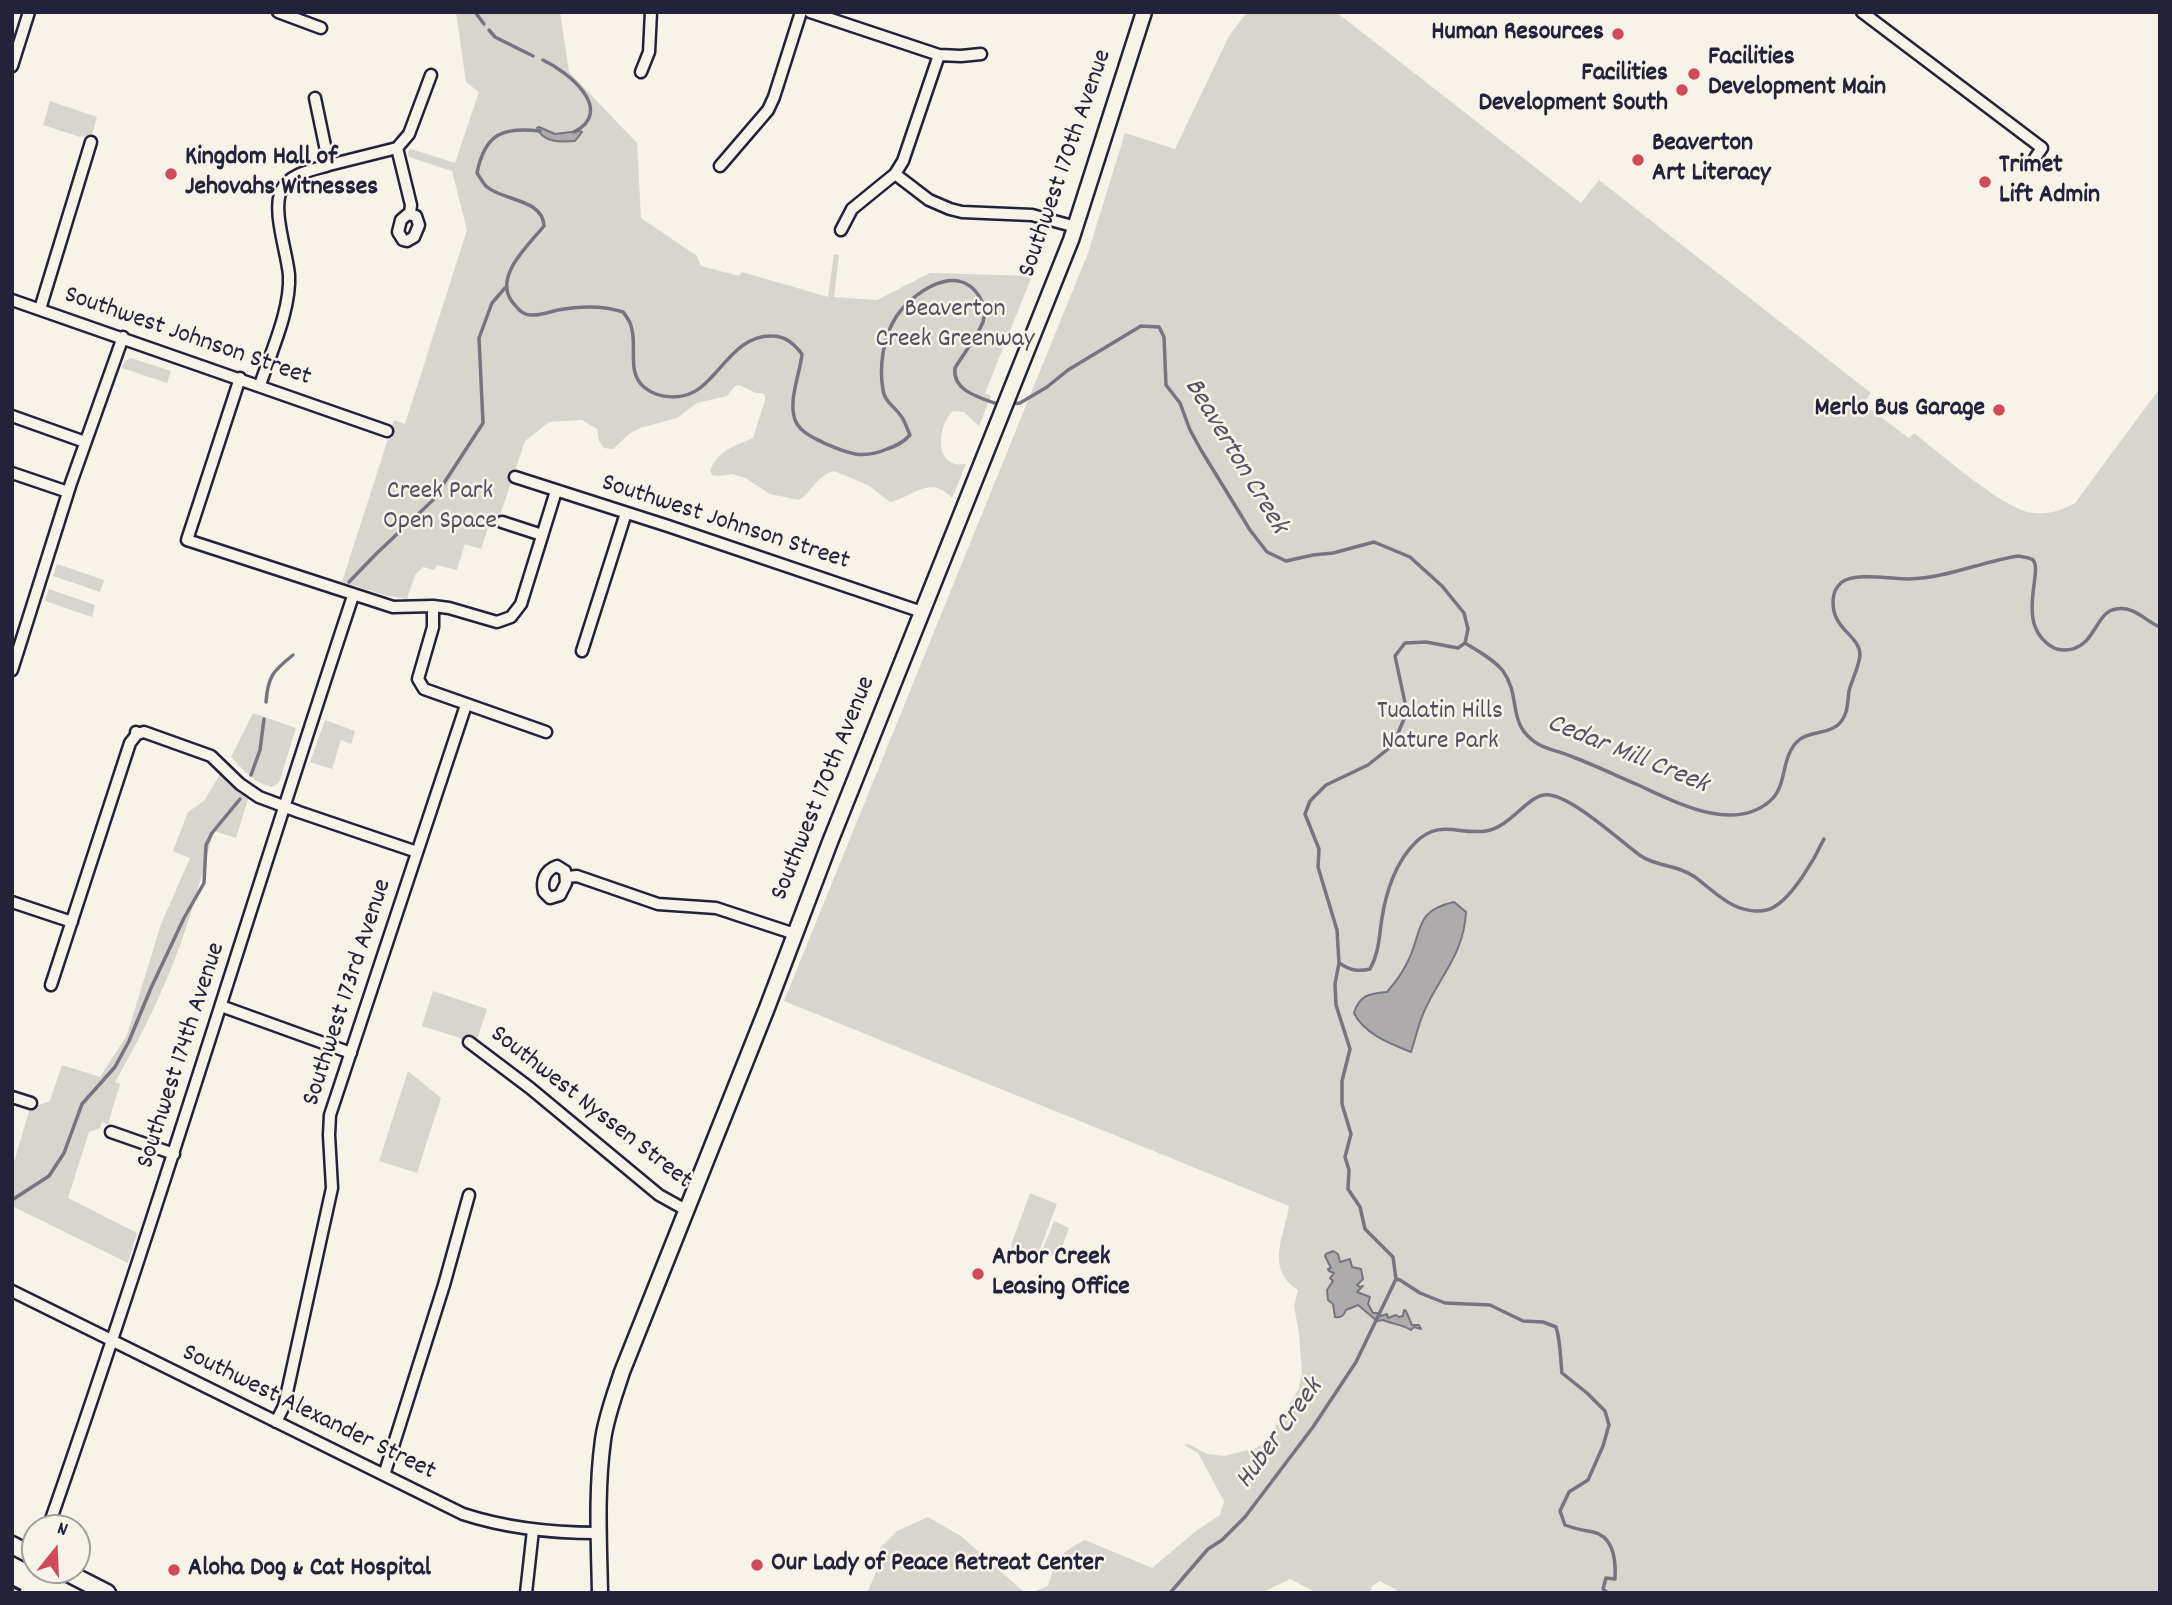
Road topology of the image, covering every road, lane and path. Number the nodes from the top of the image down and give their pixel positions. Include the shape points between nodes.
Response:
1 (29, 12) edge
2 (278, 12) edge
3 (651, 12) edge
4 (801, 12) edge
5 (810, 12) edge
6 (1144, 12) edge
7 (1862, 12) edge
8 (321, 28) dead end
9 (981, 54) dead end
10 (939, 55) junction
11 (12, 66) edge
12 (641, 72) dead end
13 (431, 75) dead end
14 (315, 98) dead end
15 (91, 142) dead end
16 (397, 148) junction
17 (2035, 158) dead end
18 (329, 165) junction
19 (720, 166) dead end
20 (895, 173) junction
21 (410, 214) dead end
22 (1076, 228) junction
23 (841, 230) dead end
24 (12, 300) edge
25 (40, 309) junction
26 (123, 337) junction
27 (240, 378) junction
28 (260, 385) junction
29 (12, 416) edge
30 (387, 431) dead end
31 (85, 442) junction
32 (12, 472) edge
33 (515, 477) dead end
34 (556, 491) junction
35 (68, 492) junction
36 (626, 513) junction
37 (502, 522) dead end
38 (542, 535) junction
39 (353, 596) junction
40 (433, 606) junction
41 (922, 612) junction
42 (582, 651) dead end
43 (12, 670) edge
44 (466, 705) junction
45 (546, 732) dead end
46 (284, 807) junction
47 (417, 852) junction
48 (567, 877) dead end
49 (12, 901) edge
50 (72, 922) junction
51 (795, 934) junction
52 (51, 985) dead end
53 (221, 1006) junction
54 (469, 1042) dead end
55 (351, 1053) junction
56 (12, 1097) edge
57 (31, 1103) dead end
58 (111, 1132) dead end
59 (174, 1154) junction
60 (469, 1195) dead end
61 (686, 1210) junction
62 (12, 1292) edge
63 (114, 1341) junction
64 (276, 1422) junction
65 (384, 1475) junction
66 (53, 1514) edge
67 (533, 1530) junction
68 (597, 1533) junction
69 (89, 1584) edge
70 (107, 1593) edge
71 (526, 1593) edge
72 (600, 1593) edge

1 - 11 street
2 - 8 street
3 - 12 street via 649,52
4 - 19 street via 768,110
5 - 10 street
6 - 22 main road, Southwest 170th Avenue
7 - 17 street via 2042,148
9 - 10 street
10 - 20 street
13 - 16 street via 409,134
14 - 18 street
15 - 25 street
16 - 18 street
16 - 21 street
18 - 28 street via 294,176 282,189 277,205 288,296
20 - 22 street via 915,191 950,209 1032,215
20 - 23 street via 852,209
22 - 41 main road, Southwest 170th Avenue
24 - 25 street, Southwest Johnson Street
25 - 26 street, Southwest Johnson Street
26 - 27 street, Southwest Johnson Street
26 - 31 street
27 - 28 street, Southwest Johnson Street
27 - 39 street via 187,540
28 - 30 street, Southwest Johnson Street
29 - 31 street
31 - 35 street
32 - 35 street
33 - 34 street, Southwest Johnson Street
34 - 36 street, Southwest Johnson Street
34 - 38 street
35 - 43 street
36 - 41 street, Southwest Johnson Street
36 - 42 street
37 - 38 street
38 - 40 street via 521,604 511,617 497,622
39 - 40 street via 393,607
39 - 46 street, Southwest 174th Avenue
40 - 44 street via 420,684 429,692
41 - 51 main road, Southwest 170th Avenue
44 - 45 street
44 - 47 street, Southwest 173rd Avenue
46 - 47 street
46 - 50 street via 240,784 211,756 151,733 137,733
46 - 53 street, Southwest 174th Avenue
47 - 55 street, Southwest 173rd Avenue
48 - 51 street via 577,876 659,904 716,908
49 - 50 street
50 - 52 street
51 - 61 main road, Southwest 170th Avenue
53 - 55 street
53 - 59 street, Southwest 174th Avenue
54 - 61 street, Southwest Nyssen Street via 659,1195
55 - 64 street, Southwest 173rd Avenue via 330,1115 330,1200 284,1406
56 - 57 street
58 - 59 street
59 - 63 street, Southwest 174th Avenue
60 - 65 street
61 - 68 main road, Southwest 170th Avenue via 605,1428
62 - 63 street, Southwest Alexander Street
63 - 64 street, Southwest Alexander Street
63 - 66 street, Southwest 174th Avenue
64 - 65 street, Southwest Alexander Street
65 - 67 street, Southwest Alexander Street via 463,1514
67 - 68 street, Southwest Alexander Street
67 - 71 street
68 - 72 main road, Southwest 170th Avenue
69 - 70 main road

